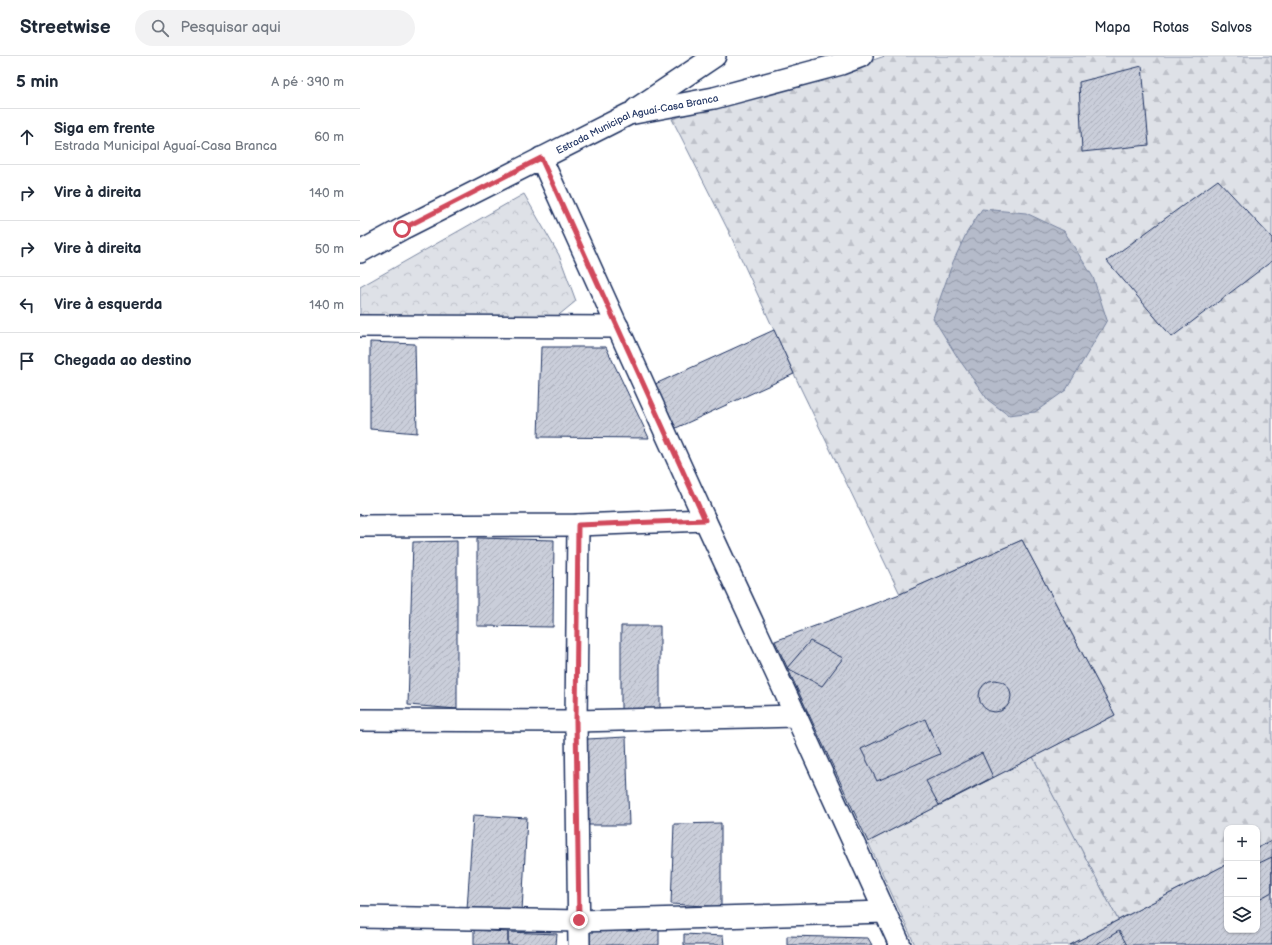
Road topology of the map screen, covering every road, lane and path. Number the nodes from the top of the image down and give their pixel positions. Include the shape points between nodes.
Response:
1 (715, 56) edge
2 (862, 56) edge
3 (629, 114) junction
4 (541, 158) junction
5 (360, 252) edge
6 (360, 326) edge
7 (618, 327) junction
8 (705, 520) junction
9 (578, 525) junction
10 (360, 526) edge
11 (796, 716) junction
12 (360, 720) edge
13 (576, 721) junction
14 (885, 912) junction
15 (360, 917) edge
16 (579, 920) junction
17 (579, 945) edge
18 (900, 945) edge

1 - 3 street
2 - 3 street, Estrada Municipal Aguaí-Casa Branca via 714,98
3 - 4 street, Estrada Municipal Aguaí-Casa Branca
4 - 5 street, Estrada Municipal Aguaí-Casa Branca
4 - 7 street
6 - 7 street
7 - 8 street
8 - 9 street
8 - 11 street
9 - 10 street
9 - 13 street
11 - 13 street
11 - 14 street
12 - 13 street
13 - 16 street
14 - 16 street
14 - 18 street
15 - 16 street
16 - 17 street

